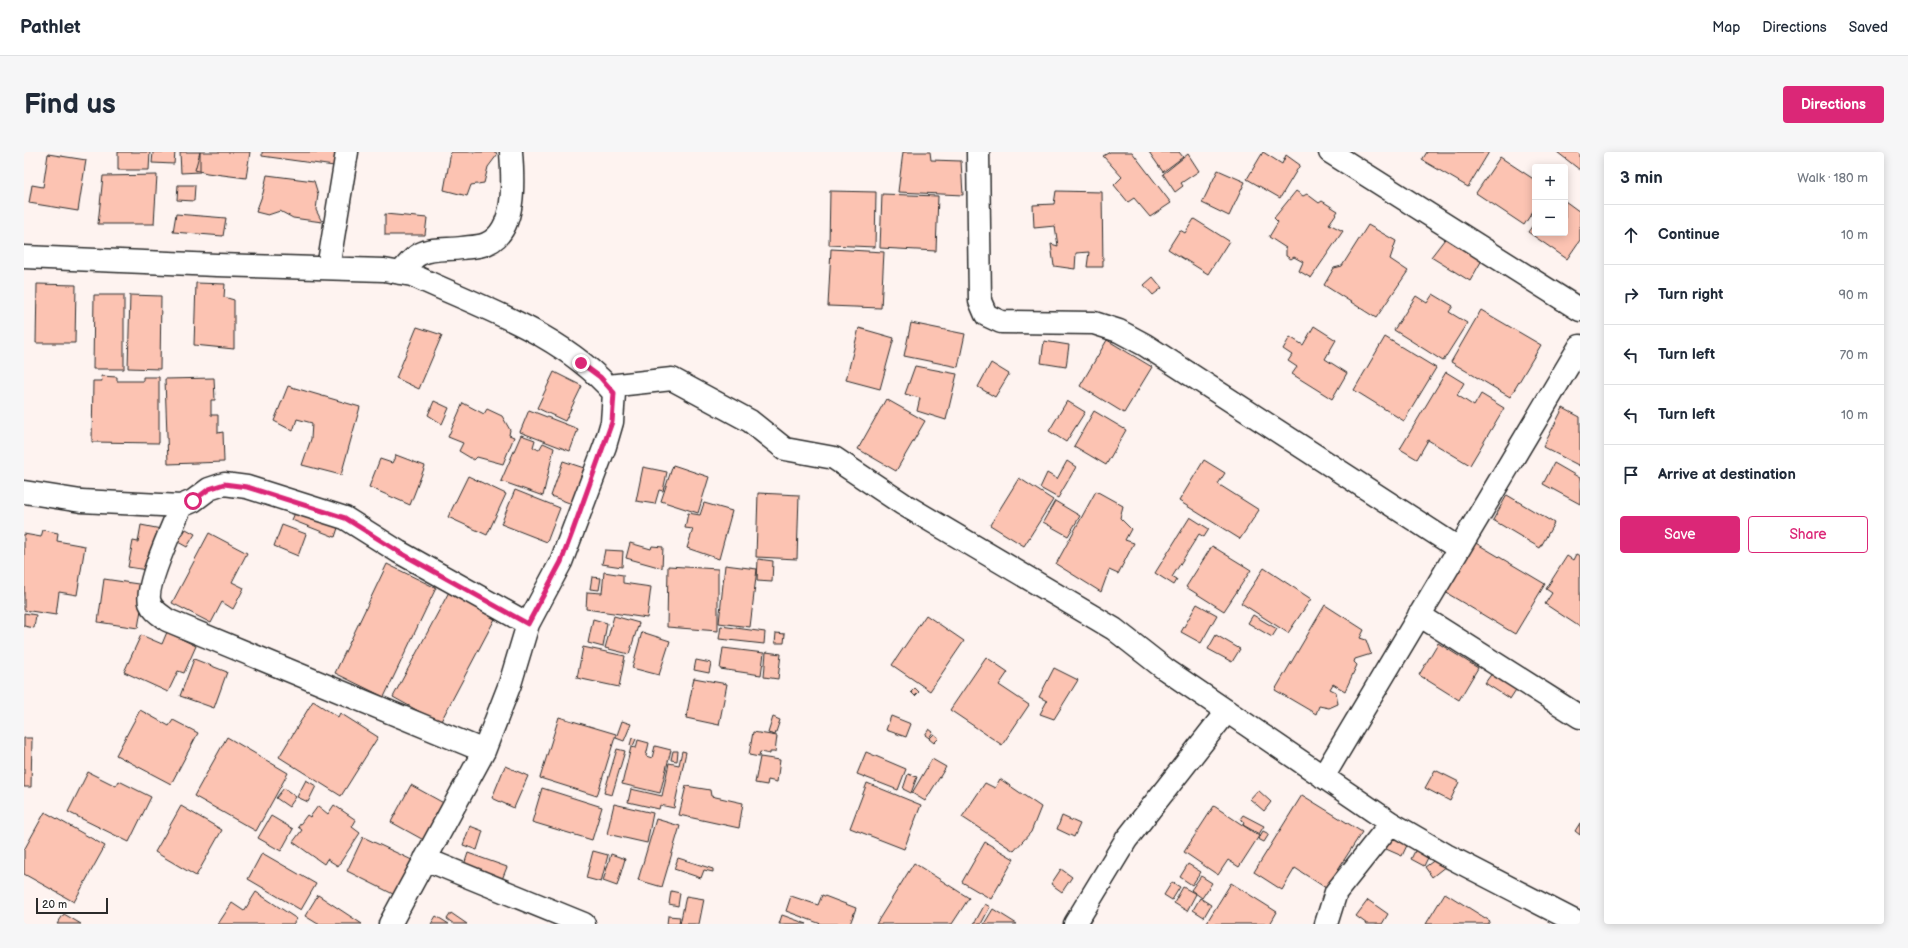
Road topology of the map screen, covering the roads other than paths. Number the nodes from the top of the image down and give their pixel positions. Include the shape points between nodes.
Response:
1 (347, 152) edge
2 (511, 152) edge
3 (978, 152) edge
4 (1330, 152) edge
5 (24, 257) edge
6 (328, 268) junction
7 (400, 273) junction
8 (1580, 310) edge
9 (1576, 360) edge
10 (608, 386) junction
11 (24, 492) edge
12 (181, 506) junction
13 (1458, 548) junction
14 (1419, 615) junction
15 (528, 624) junction
16 (1227, 711) junction
17 (1580, 717) edge
18 (484, 751) junction
19 (1324, 777) junction
20 (1391, 823) junction
21 (425, 860) junction
22 (390, 924) edge
23 (584, 924) edge
24 (1076, 924) edge
25 (1326, 924) edge
26 (1580, 924) edge

1 - 6 street
2 - 7 street via 511,209 499,235 486,244 428,250 418,255
3 - 13 street via 980,301 986,315 1001,322 1094,323 1118,331 1145,345
4 - 8 street
5 - 6 street via 217,266
6 - 7 street
7 - 10 street via 412,275 538,332 600,377
9 - 13 street
10 - 15 street via 614,393 612,422 605,446 561,562
10 - 16 street via 672,379 750,421 785,449 834,458 903,504 1114,629 1165,670
11 - 12 street via 81,501
12 - 15 street via 209,489 224,484 247,487 345,518 399,552
12 - 18 street via 163,547 151,589 149,601 154,610 167,620
13 - 14 street
14 - 17 street
14 - 19 street
15 - 18 street via 510,684
16 - 19 street
16 - 24 street via 1126,840
18 - 21 street
19 - 20 street
20 - 25 street via 1336,892
20 - 26 street via 1446,855
21 - 22 street
21 - 23 street

